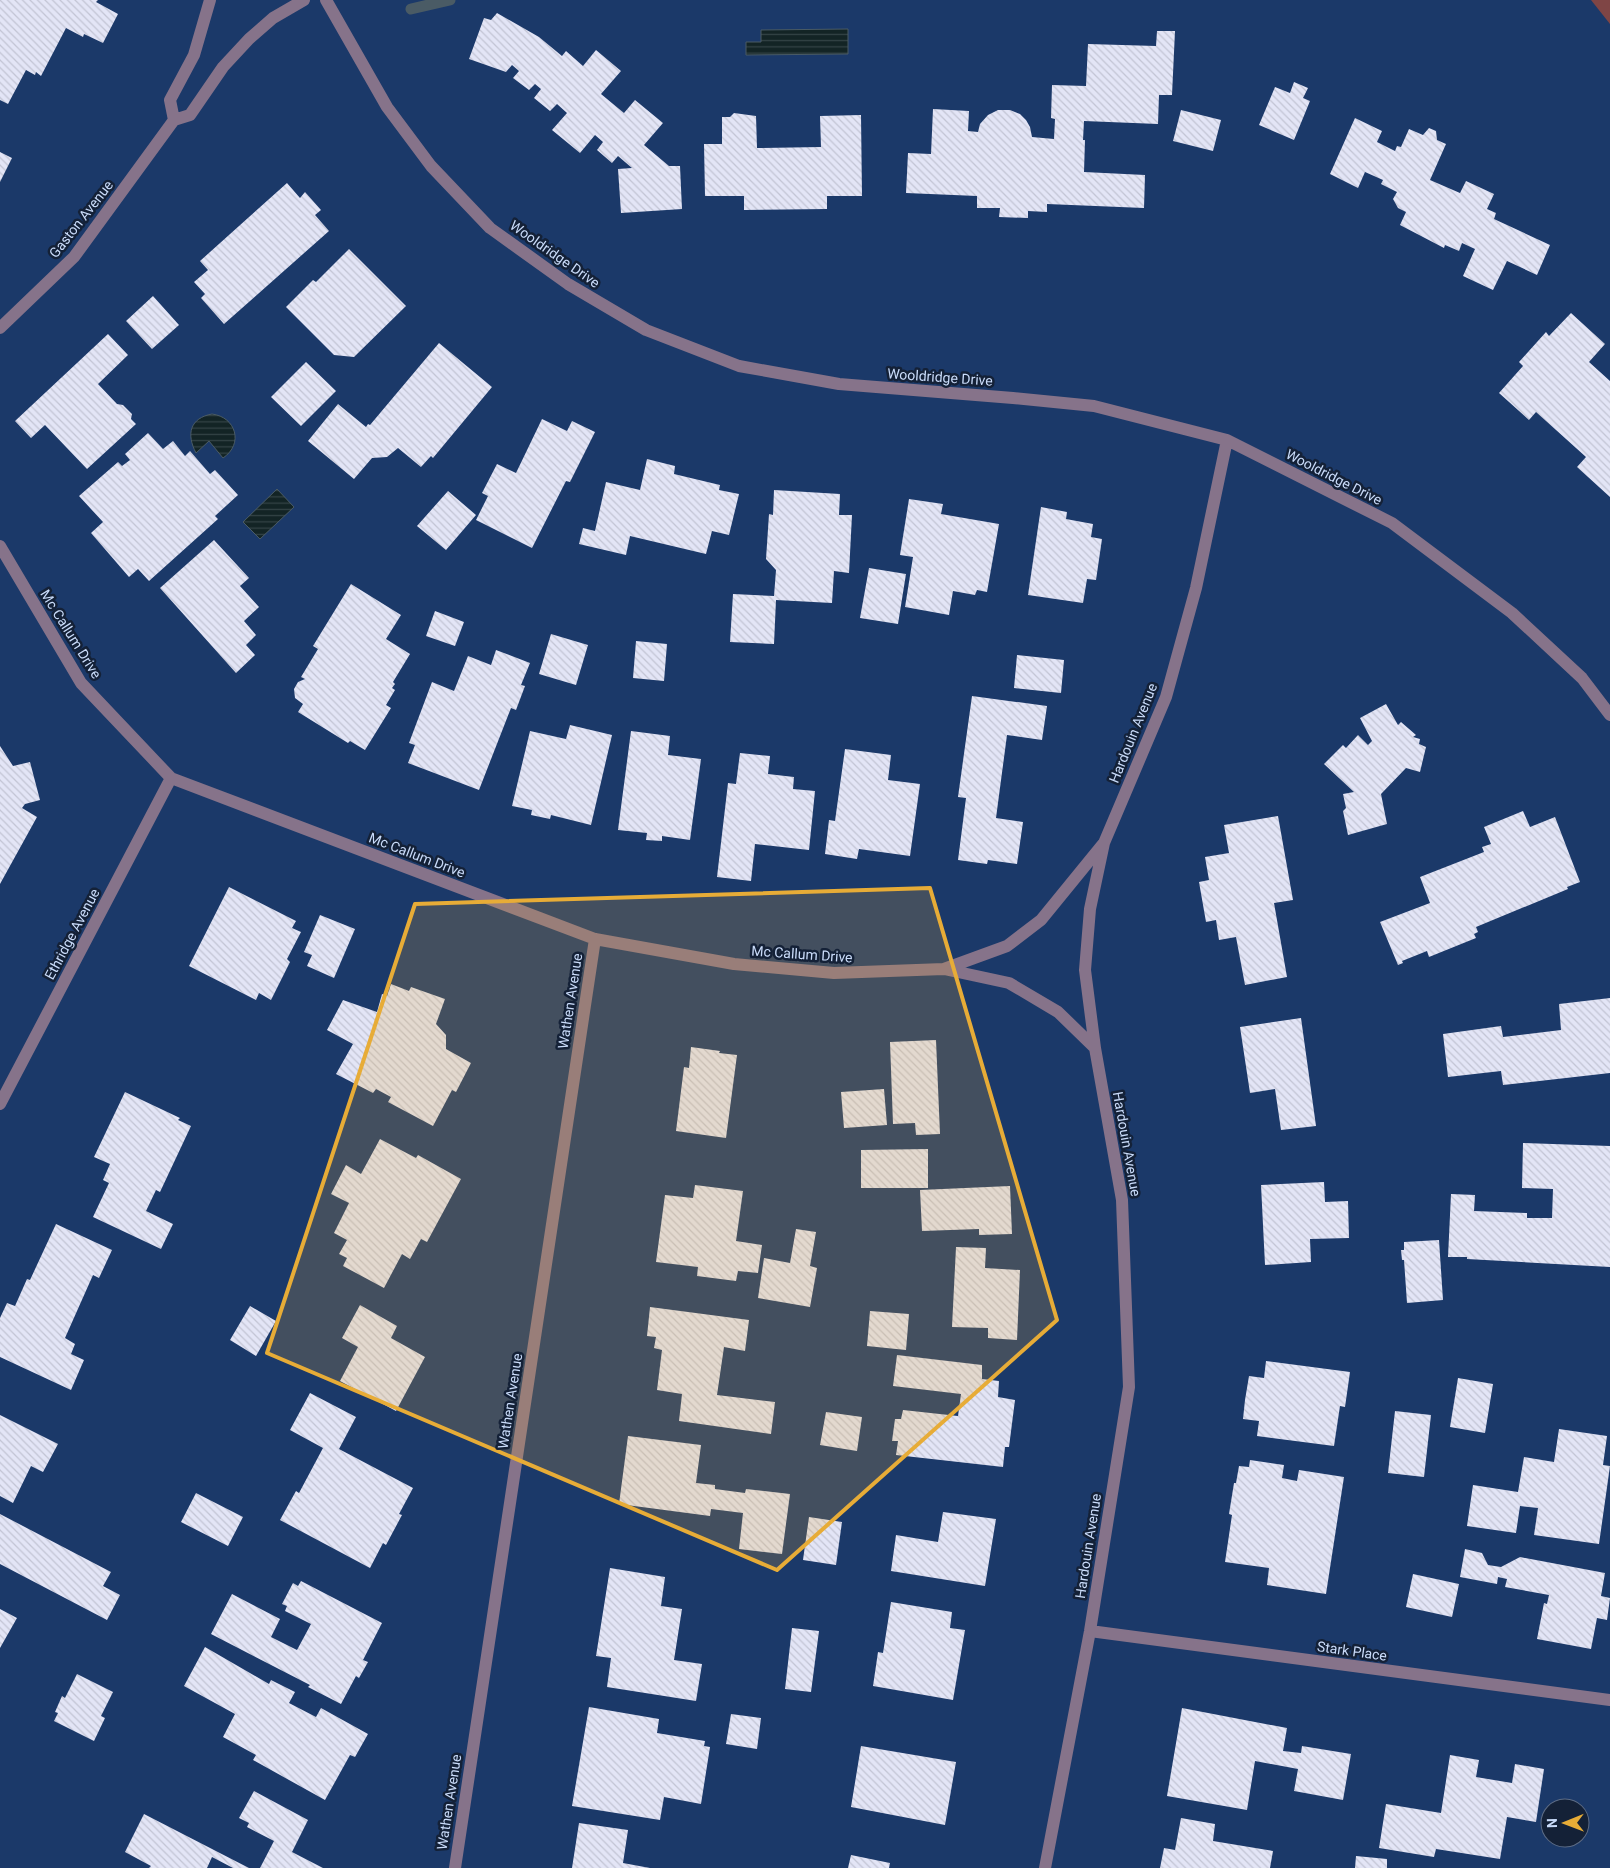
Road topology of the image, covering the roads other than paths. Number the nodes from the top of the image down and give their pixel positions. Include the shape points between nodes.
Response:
1 (210, 0) edge
2 (304, 0) edge
3 (326, 0) edge
4 (174, 120) junction
5 (0, 328) edge
6 (1227, 440) junction
7 (0, 546) edge
8 (1610, 716) edge
9 (171, 778) junction
10 (1104, 843) junction
11 (595, 939) junction
12 (944, 969) junction
13 (1095, 1048) junction
14 (0, 1104) edge
15 (1090, 1631) junction
16 (1610, 1700) edge
17 (454, 1868) edge
18 (1045, 1868) edge

1 - 4 street via 194,55 170,100
2 - 4 street, Gaston Avenue via 273,18 249,38 223,67 190,115
3 - 6 street, Wooldridge Drive via 387,106 431,166 490,228 568,284 646,330 739,366 839,384 1094,406
4 - 5 street, Gaston Avenue via 74,257
6 - 8 street, Wooldridge Drive via 1392,523 1512,613 1582,678
6 - 10 street, Hardouin Avenue via 1196,588 1166,696
7 - 9 street, Mc Callum Drive via 81,683
9 - 11 street, Mc Callum Drive
9 - 14 street, Ethridge Avenue
10 - 12 street, Mc Callum Drive via 1041,920 1007,946
10 - 13 street, Hardouin Avenue via 1090,910 1085,970
11 - 12 street, Mc Callum Drive via 734,964 825,972
11 - 17 street, Wathen Avenue
12 - 13 street, Mc Callum Drive via 1009,983 1058,1012
13 - 15 street, Hardouin Avenue via 1122,1200 1129,1387
15 - 16 street, Stark Place
15 - 18 street, Hardouin Avenue

